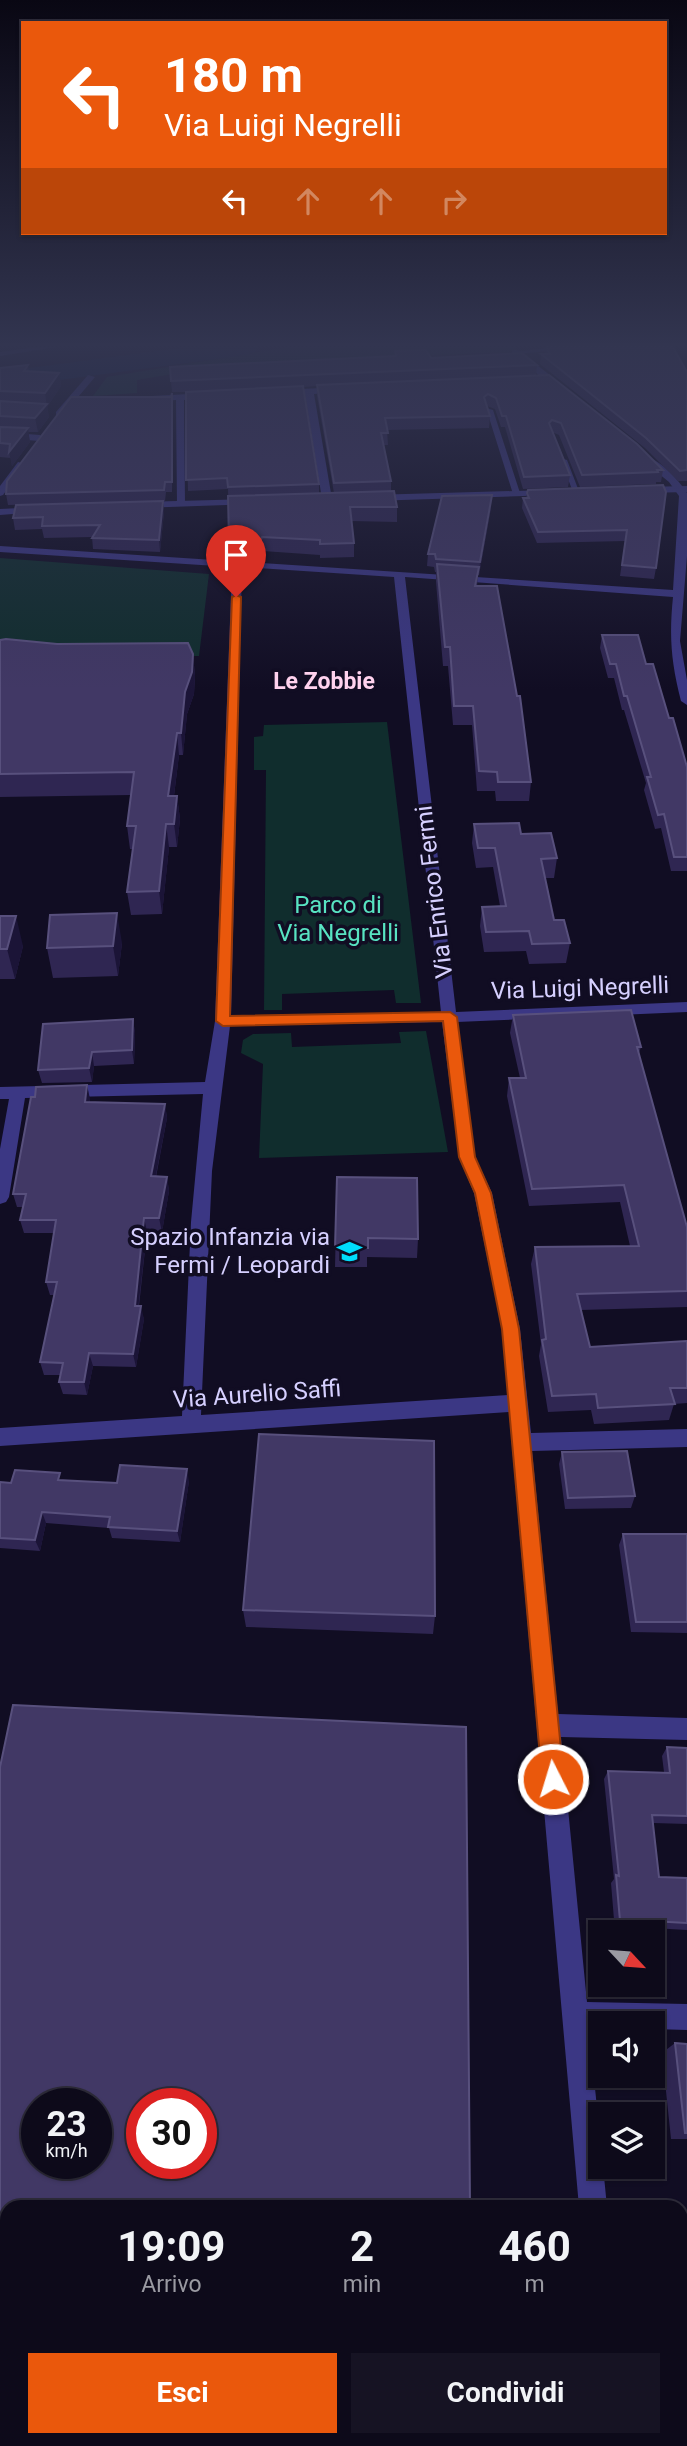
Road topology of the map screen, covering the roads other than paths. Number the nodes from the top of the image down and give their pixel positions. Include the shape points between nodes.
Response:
1 (18, 461) edge
2 (23, 461) edge
3 (180, 461) edge
4 (321, 461) edge
5 (507, 461) edge
6 (564, 461) edge
7 (650, 461) edge
8 (8, 463) edge
9 (683, 489) edge
10 (630, 491) edge
11 (577, 492) junction
12 (590, 492) edge
13 (0, 493) edge
14 (519, 494) junction
15 (327, 499) junction
16 (341, 499) edge
17 (355, 499) edge
18 (313, 500) edge
19 (260, 501) edge
20 (180, 504) junction
21 (127, 506) edge
22 (47, 509) edge
23 (0, 510) edge
24 (687, 516) edge
25 (0, 549) edge
26 (237, 564) junction
27 (399, 574) junction
28 (678, 594) junction
29 (687, 701) edge
30 (687, 1007) edge
31 (450, 1017) junction
32 (223, 1021) junction
33 (211, 1088) junction
34 (0, 1093) edge
35 (18, 1093) junction
36 (0, 1197) edge
37 (517, 1402) junction
38 (191, 1424) junction
39 (0, 1437) edge
40 (687, 1438) edge
41 (522, 1442) junction
42 (548, 1725) junction
43 (687, 1728) edge
44 (576, 2015) junction
45 (687, 2017) edge
46 (592, 2200) edge

1 - 8 street
2 - 13 street
3 - 20 street
4 - 15 street
5 - 14 street
6 - 11 lane
7 - 9 street
9 - 10 street
9 - 24 street
11 - 12 street
11 - 14 street
14 - 17 street
15 - 16 street
15 - 18 street
19 - 20 street
20 - 21 street
22 - 23 street
24 - 28 street
25 - 26 street
26 - 27 street
26 - 32 street
27 - 28 street via 512,588
27 - 31 street, Via Enrico Fermi
28 - 29 street via 676,648
30 - 31 street, Via Luigi Negrelli
31 - 32 street, Via Luigi Negrelli
31 - 37 street, Via Enrico Fermi via 467,1157 483,1193 501,1272
32 - 33 street
33 - 35 street
33 - 38 street
34 - 35 street
35 - 36 street
37 - 38 street, Via Aurelio Saffi
37 - 41 street, Via Enrico Fermi
38 - 39 street, Via Aurelio Saffi
40 - 41 street
41 - 42 street, Via Enrico Fermi
42 - 43 street
42 - 44 street, Via Enrico Fermi
44 - 45 street
44 - 46 street, Via Enrico Fermi

